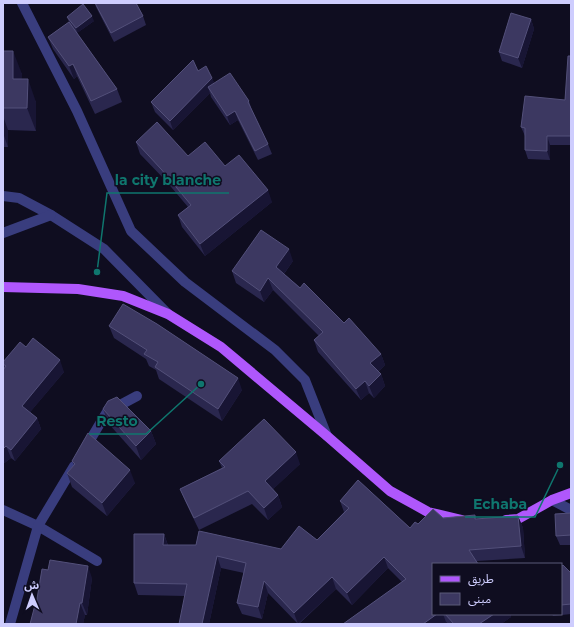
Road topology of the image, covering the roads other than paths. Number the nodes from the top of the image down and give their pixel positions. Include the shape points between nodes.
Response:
1 (22, 3) edge
2 (3, 196) edge
3 (51, 215) junction
4 (3, 234) edge
5 (3, 287) edge
6 (168, 314) junction
7 (138, 396) dead end
8 (328, 436) junction
9 (571, 493) edge
10 (552, 500) junction
11 (3, 510) edge
12 (571, 510) edge
13 (496, 520) edge
14 (473, 521) edge
15 (38, 526) junction
16 (97, 561) dead end
17 (10, 624) edge

1 - 8 street via 77,111 131,231 185,282 275,350 305,380
2 - 3 street via 19,198
3 - 4 street
3 - 6 street via 104,249
5 - 6 main road via 78,288 123,296
6 - 8 main road via 220,348
7 - 15 street via 108,410
8 - 14 main road via 390,491 428,512
9 - 10 main road
10 - 12 street
10 - 13 main road via 518,519
11 - 15 street
15 - 16 street
15 - 17 street

